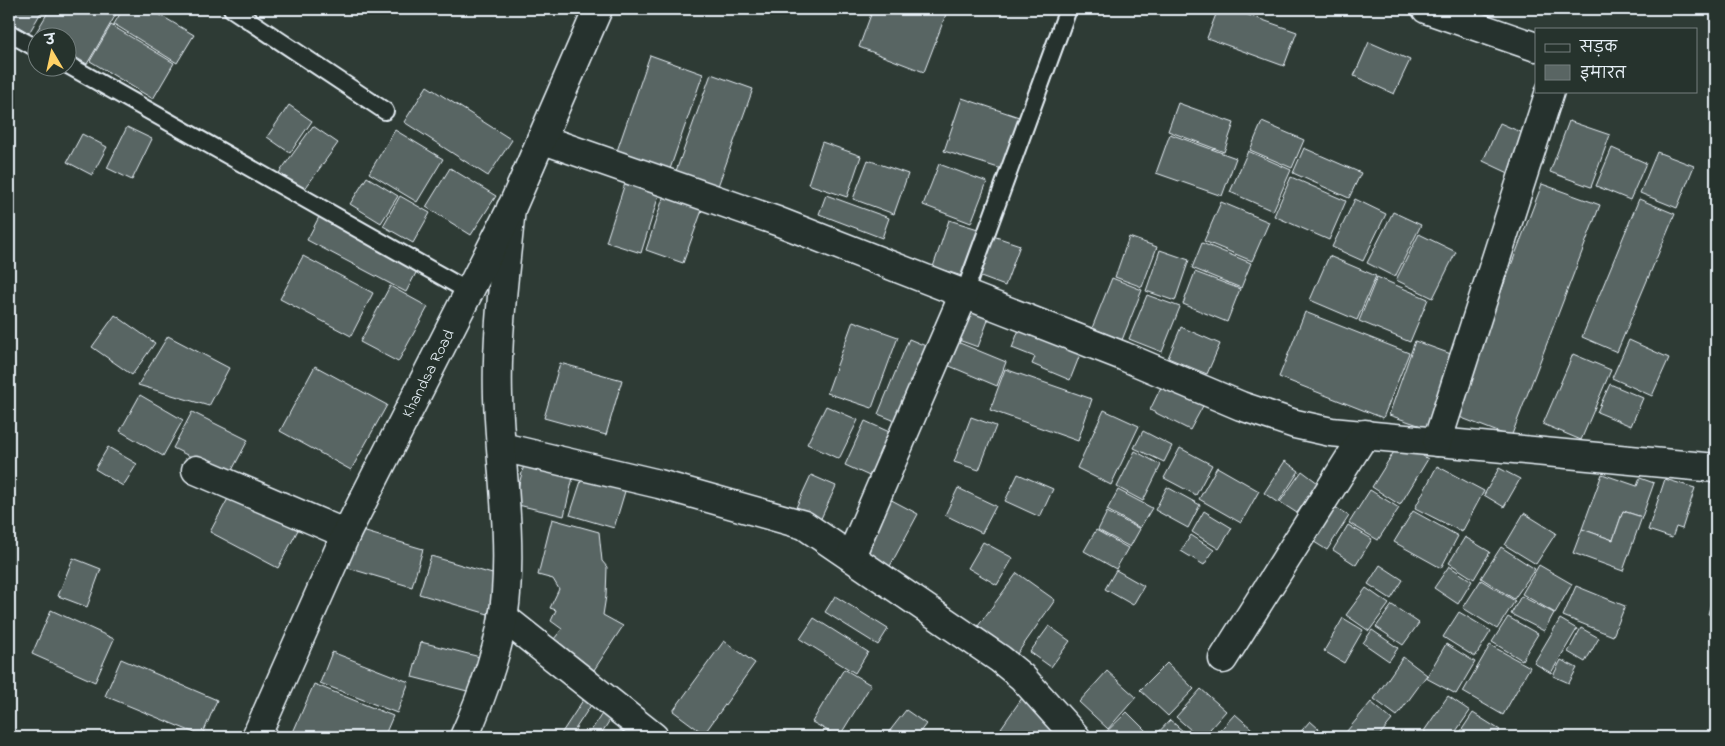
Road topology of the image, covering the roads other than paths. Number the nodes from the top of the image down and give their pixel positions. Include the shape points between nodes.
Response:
1 (232, 9) edge
2 (598, 9) edge
3 (1068, 9) edge
4 (1426, 9) edge
5 (9, 33) edge
6 (28, 43) edge
7 (1535, 47) edge
8 (78, 72) edge
9 (1550, 92) edge
10 (385, 110) dead end
11 (541, 139) junction
12 (512, 207) junction
13 (468, 291) junction
14 (964, 294) junction
15 (1365, 434) junction
16 (1437, 442) junction
17 (502, 447) junction
18 (1716, 468) edge
19 (196, 470) dead end
20 (346, 534) junction
21 (851, 556) junction
22 (503, 617) junction
23 (1223, 659) dead end
24 (256, 737) edge
25 (464, 737) edge
26 (654, 737) edge
27 (1076, 737) edge

1 - 10 lane
2 - 11 street, Khandsa Road
3 - 14 lane
4 - 7 street
5 - 6 lane
8 - 13 lane
9 - 16 street
11 - 12 street, Khandsa Road
11 - 14 street via 777,221
12 - 13 street, Khandsa Road
12 - 17 street via 498,366
13 - 20 street, Khandsa Road
14 - 15 street via 1241,406 1313,428
14 - 21 street
15 - 16 street
15 - 23 street
16 - 18 street
17 - 21 street via 659,484 804,525
17 - 22 street via 508,556
19 - 20 street
20 - 24 street, Khandsa Road
21 - 27 street via 1000,659 1022,677
22 - 25 street via 481,700
22 - 26 street

